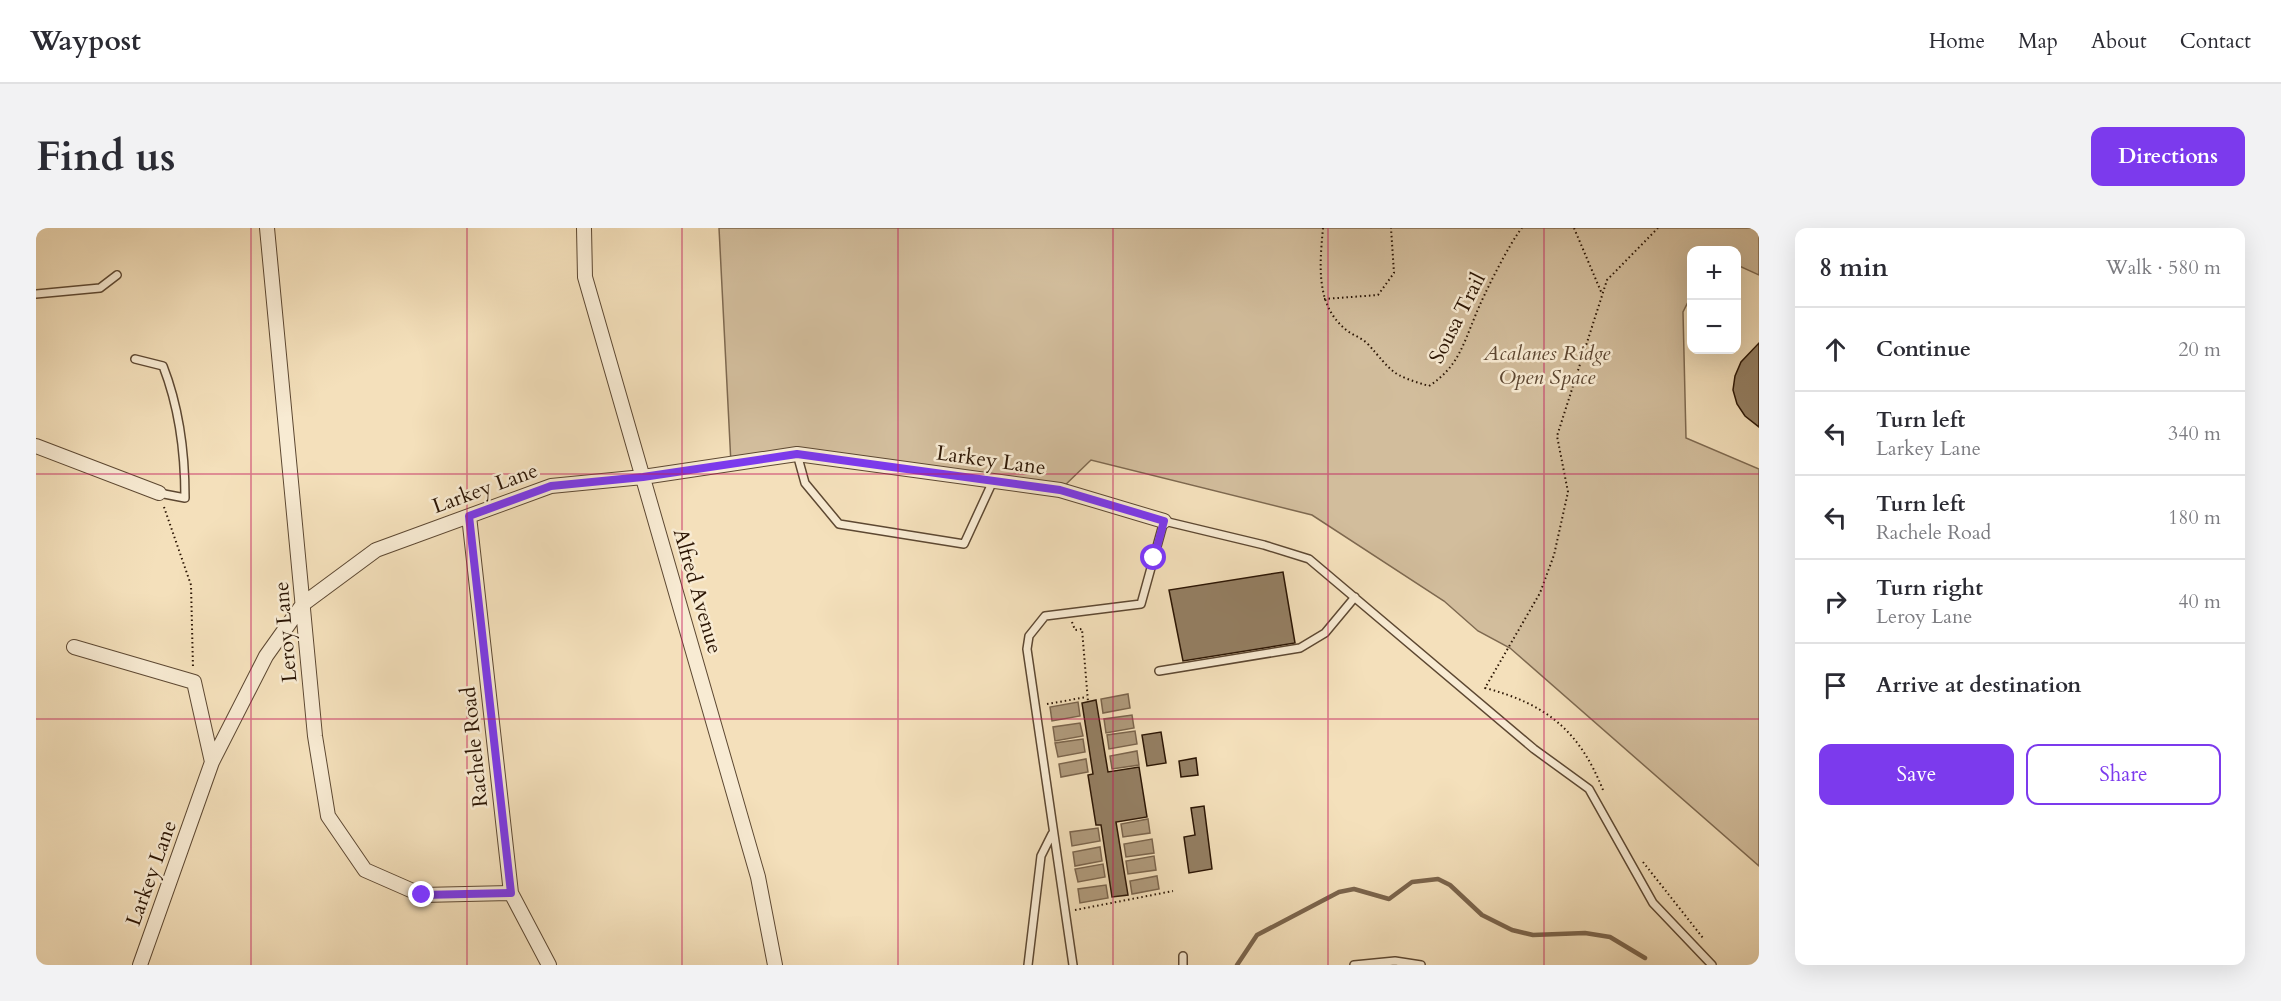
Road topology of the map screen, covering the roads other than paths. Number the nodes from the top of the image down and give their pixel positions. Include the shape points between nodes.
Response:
1 (267, 228) edge
2 (584, 228) edge
3 (117, 276) dead end
4 (36, 294) edge
5 (135, 359) dead end
6 (36, 446) edge
7 (797, 454) junction
8 (643, 477) junction
9 (993, 481) junction
10 (159, 493) joint
11 (469, 516) junction
12 (1164, 521) junction
13 (1355, 597) junction
14 (303, 604) junction
15 (74, 647) dead end
16 (1159, 671) dead end
17 (212, 762) junction
18 (1052, 834) junction
19 (511, 893) junction
20 (1183, 956) dead end
21 (140, 965) edge
22 (549, 965) edge
23 (775, 965) edge
24 (1028, 965) edge
25 (1073, 965) edge
26 (1183, 965) edge
27 (1354, 965) edge
28 (1421, 965) edge
29 (1712, 965) edge

1 - 14 street, Leroy Lane
2 - 8 street, Alfred Avenue via 585,277
3 - 4 lane via 100,288
5 - 10 lane via 163,366 183,450 184,498
6 - 10 street
7 - 8 street, Larkey Lane
7 - 9 street, Larkey Lane
7 - 9 lane via 806,483 839,524 964,544
8 - 11 street, Larkey Lane via 551,486
8 - 23 street, Alfred Avenue via 758,877
9 - 12 street, Larkey Lane via 1060,490
11 - 14 street, Larkey Lane via 376,550
11 - 19 street, Rachele Road
12 - 13 lane via 1309,559
12 - 18 lane via 1141,604 1045,616 1029,636 1027,649
13 - 16 lane via 1325,633 1300,648
13 - 29 lane via 1534,749 1589,789 1653,903
14 - 17 street, Larkey Lane via 266,656
14 - 19 street, Leroy Lane via 327,816 366,870 422,895
15 - 17 street via 194,681
17 - 21 street, Larkey Lane
18 - 24 lane via 1041,856
18 - 25 lane
19 - 22 street, Rachele Road
20 - 26 lane
27 - 28 lane via 1395,961

